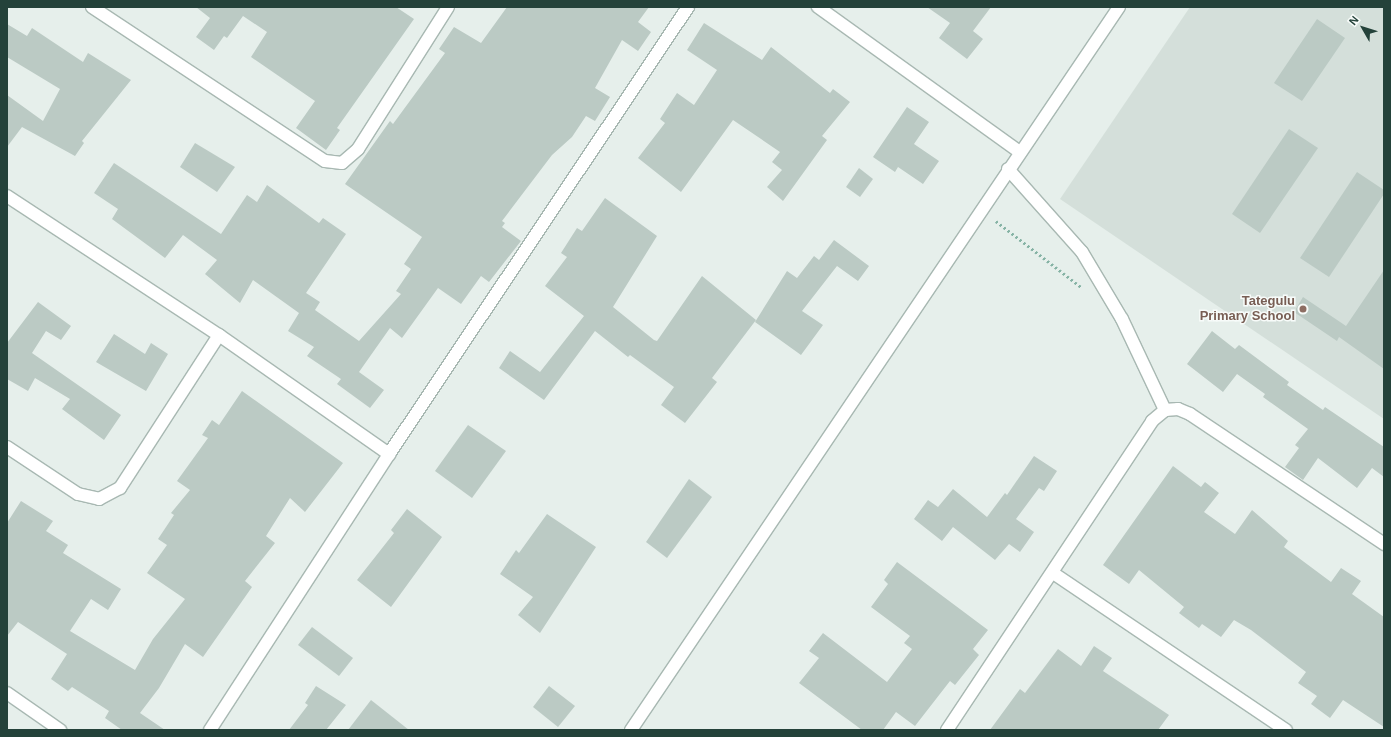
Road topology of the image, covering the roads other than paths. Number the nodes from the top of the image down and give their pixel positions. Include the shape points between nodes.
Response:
1 (92, 7) edge
2 (448, 7) edge
3 (688, 7) edge
4 (818, 7) edge
5 (1119, 7) edge
6 (1020, 152) junction
7 (1008, 169) junction
8 (7, 196) edge
9 (219, 335) junction
10 (1165, 410) junction
11 (7, 447) edge
12 (389, 454) junction
13 (1384, 544) edge
14 (1053, 573) junction
15 (7, 693) edge
16 (60, 730) edge
17 (210, 730) edge
18 (631, 730) edge
19 (948, 730) edge
20 (1286, 730) edge

1 - 2 street via 326,161 342,164 358,149
3 - 12 street
4 - 6 street
5 - 6 street
6 - 7 street
7 - 10 street via 1082,252 1122,319
7 - 18 street
8 - 9 street
9 - 11 street via 120,488 99,499 78,494
9 - 12 street
10 - 13 street via 1178,409 1190,414
10 - 14 street via 1152,421
12 - 17 street
14 - 19 street
14 - 20 street
15 - 16 street

